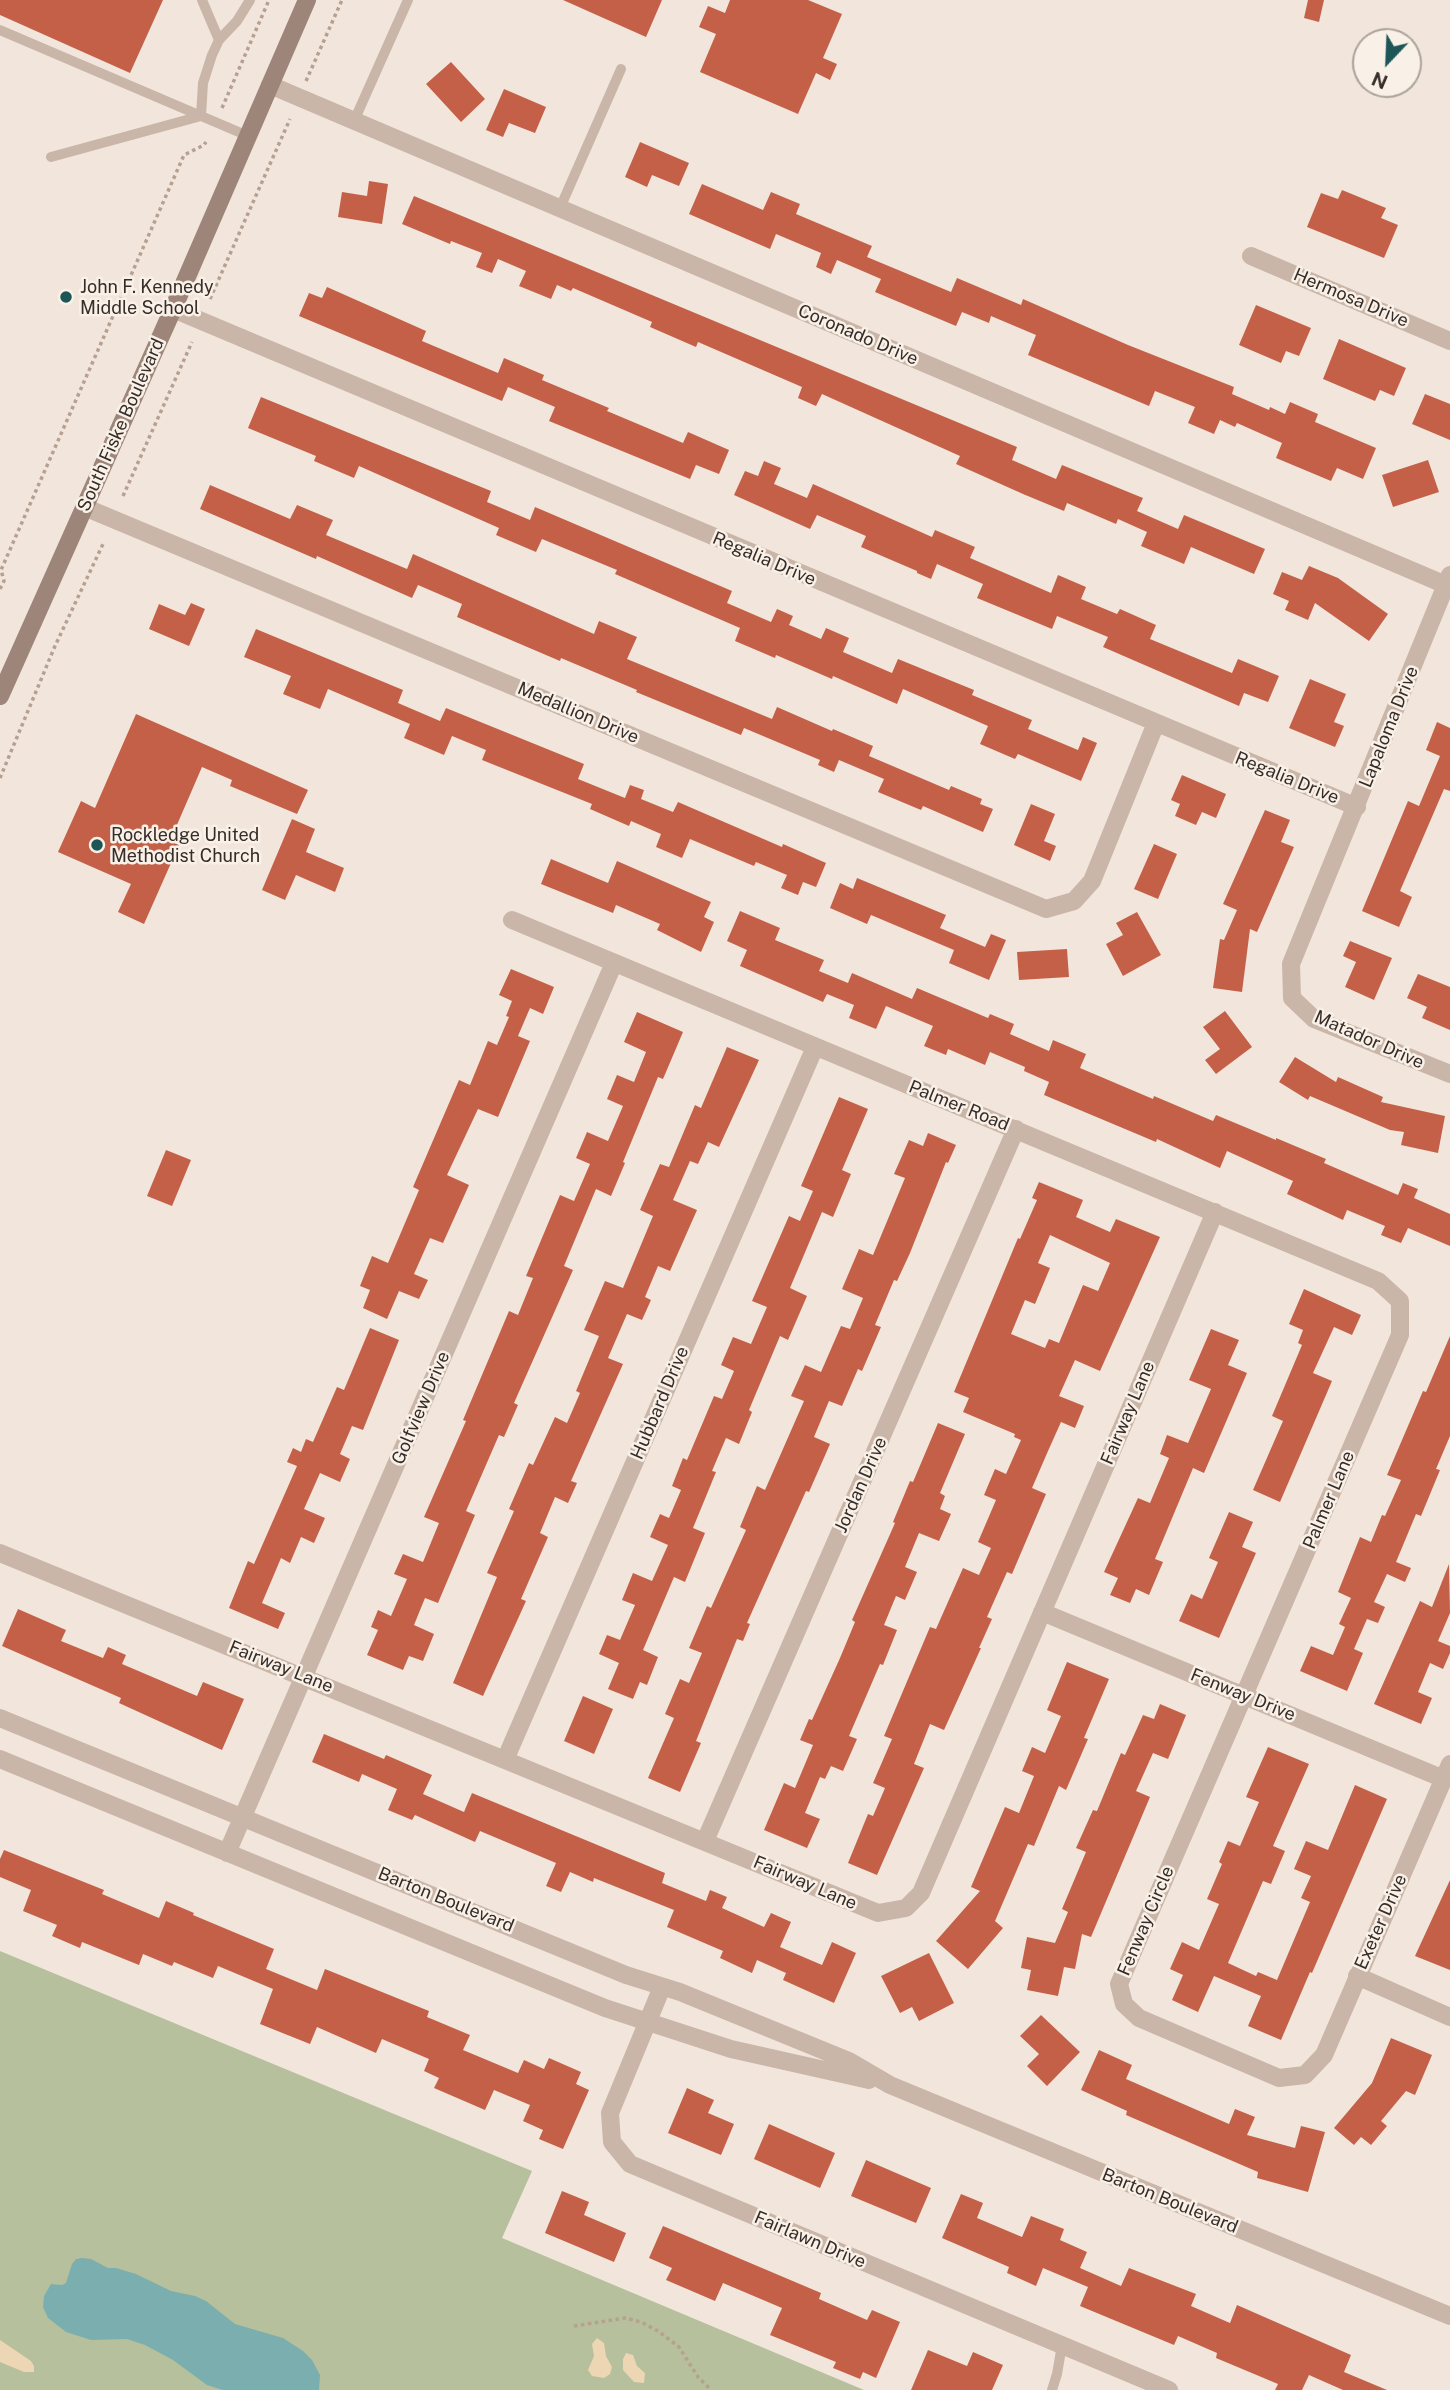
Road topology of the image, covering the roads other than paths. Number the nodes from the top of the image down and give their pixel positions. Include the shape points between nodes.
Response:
1 (202, 0) edge
2 (250, 0) edge
3 (307, 0) edge
4 (408, 0) edge
5 (0, 30) edge
6 (219, 40) junction
7 (621, 69) dead end
8 (270, 85) junction
9 (201, 116) junction
10 (355, 121) junction
11 (248, 136) junction
12 (51, 157) dead end
13 (560, 208) junction
14 (1251, 256) dead end
15 (173, 309) junction
16 (1450, 341) edge
17 (84, 507) junction
18 (1448, 580) edge
19 (0, 696) edge
20 (1156, 723) junction
21 (1357, 807) junction
22 (512, 920) dead end
23 (614, 963) junction
24 (1292, 998) joint
25 (815, 1047) junction
26 (1450, 1074) edge
27 (1016, 1129) junction
28 (1215, 1212) junction
29 (1400, 1301) joint
30 (0, 1553) edge
31 (1042, 1612) junction
32 (304, 1676) junction
33 (1244, 1695) junction
34 (0, 1718) edge
35 (0, 1759) edge
36 (505, 1760) junction
37 (1447, 1771) edge
38 (242, 1817) junction
39 (705, 1842) junction
40 (226, 1853) junction
41 (1357, 1976) junction
42 (662, 1987) junction
43 (1450, 2017) edge
44 (648, 2022) junction
45 (1305, 2075) joint
46 (890, 2085) junction
47 (1450, 2316) edge
48 (1062, 2345) junction
49 (1052, 2390) edge
50 (1169, 2390) edge

1 - 6 lane
2 - 6 lane
3 - 8 main road, South Fiske Boulevard
4 - 10 lane
5 - 9 lane
6 - 9 lane via 203,83
7 - 13 lane
8 - 10 street, Coronado Drive
8 - 11 main road, South Fiske Boulevard
9 - 11 lane
9 - 12 lane
10 - 13 street, Coronado Drive
11 - 15 main road, South Fiske Boulevard
13 - 18 street, Coronado Drive
14 - 16 street, Hermosa Drive
15 - 17 main road, South Fiske Boulevard
15 - 20 street, Regalia Drive
17 - 19 main road, South Fiske Boulevard
17 - 20 street, Medallion Drive via 1046,909 1074,901 1092,881
18 - 21 street, Lapaloma Drive
20 - 21 street, Regalia Drive
21 - 24 street, Lapaloma Drive via 1292,964
22 - 23 street, Palmer Road
23 - 25 street, Palmer Road
23 - 32 street, Golfview Drive
24 - 26 street, Matador Drive via 1314,1019
25 - 27 street, Palmer Road
25 - 36 street, Hubbard Drive
27 - 28 street, Palmer Road
27 - 39 street, Jordan Drive
28 - 29 street, Palmer Road via 1378,1281
28 - 31 street, Fairway Lane
29 - 33 street, Palmer Lane via 1400,1335
30 - 32 street, Fairway Lane
31 - 33 street, Fenway Drive
31 - 39 street, Fairway Lane via 920,1893 906,1908 878,1913
32 - 36 street, Fairway Lane
32 - 38 street, Golfview Drive
33 - 37 street, Fenway Drive
33 - 45 street, Fenway Circle via 1119,1984 1124,2004 1139,2018 1279,2078
34 - 38 street, Barton Boulevard
35 - 40 street, Barton Boulevard
36 - 39 street, Fairway Lane
37 - 41 street, Exeter Drive
38 - 40 street, Golfview Drive
38 - 42 street, Barton Boulevard
40 - 44 street, Barton Boulevard
41 - 43 street
41 - 45 street, Exeter Drive via 1324,2054
42 - 44 street, Fairlawn Drive
42 - 46 street, Barton Boulevard via 849,2062
44 - 46 street, Barton Boulevard via 731,2049
44 - 48 street, Fairlawn Drive via 610,2113 612,2142 630,2164
46 - 47 street, Barton Boulevard
48 - 49 lane
48 - 50 street, Fairlawn Drive

